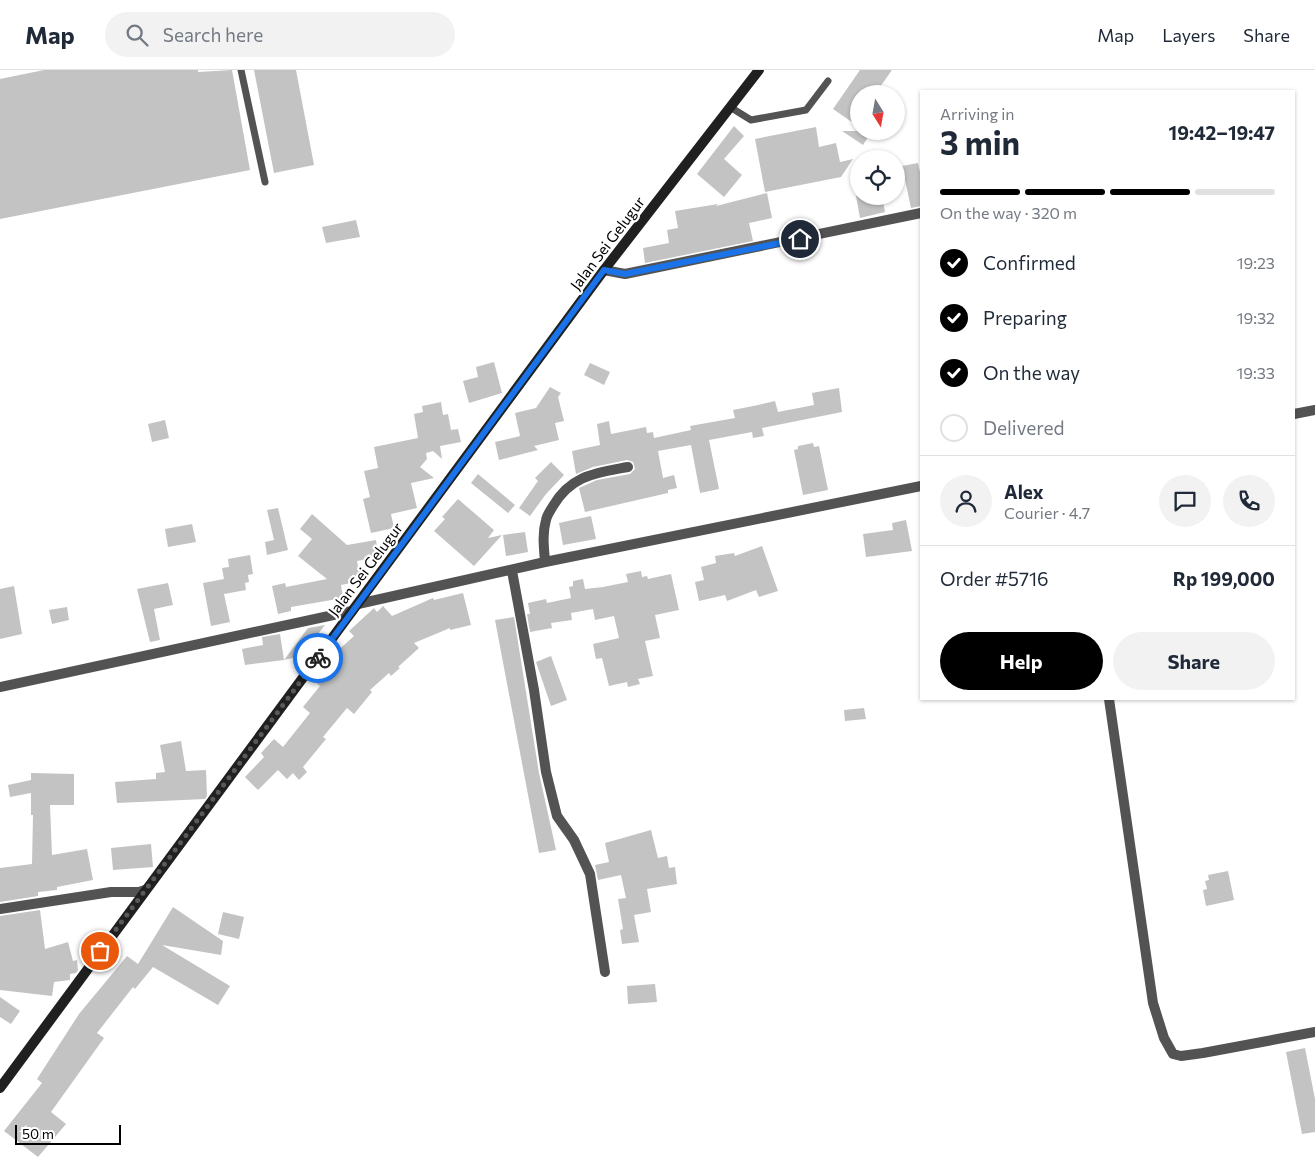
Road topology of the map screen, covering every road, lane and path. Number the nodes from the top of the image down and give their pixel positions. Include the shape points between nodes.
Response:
1 (241, 70) edge
2 (759, 70) edge
3 (828, 81) dead end
4 (730, 107) junction
5 (265, 182) dead end
6 (920, 213) edge
7 (604, 270) junction
8 (1315, 410) edge
9 (1295, 414) edge
10 (628, 467) dead end
11 (920, 486) edge
12 (545, 562) junction
13 (512, 570) junction
14 (355, 608) junction
15 (0, 686) edge
16 (1109, 700) edge
17 (145, 890) junction
18 (0, 909) edge
19 (605, 972) dead end
20 (1315, 1032) edge
21 (0, 1088) edge

1 - 5 lane
2 - 4 main road, Jalan Sei Gelugur
3 - 4 lane via 806,110 751,120
4 - 7 main road, Jalan Sei Gelugur
6 - 7 street via 625,274
7 - 14 main road, Jalan Sei Gelugur
8 - 9 street
10 - 12 street via 594,473 572,483 556,500 546,518
11 - 12 street
12 - 13 street
13 - 14 street
13 - 19 street via 546,772 557,816 574,840 590,874
14 - 15 street
14 - 17 main road, Jalan Sei Gelugur
16 - 20 street via 1154,1003 1164,1038 1173,1054 1203,1053
17 - 18 street
17 - 21 main road, Jalan Sei Gelugur

